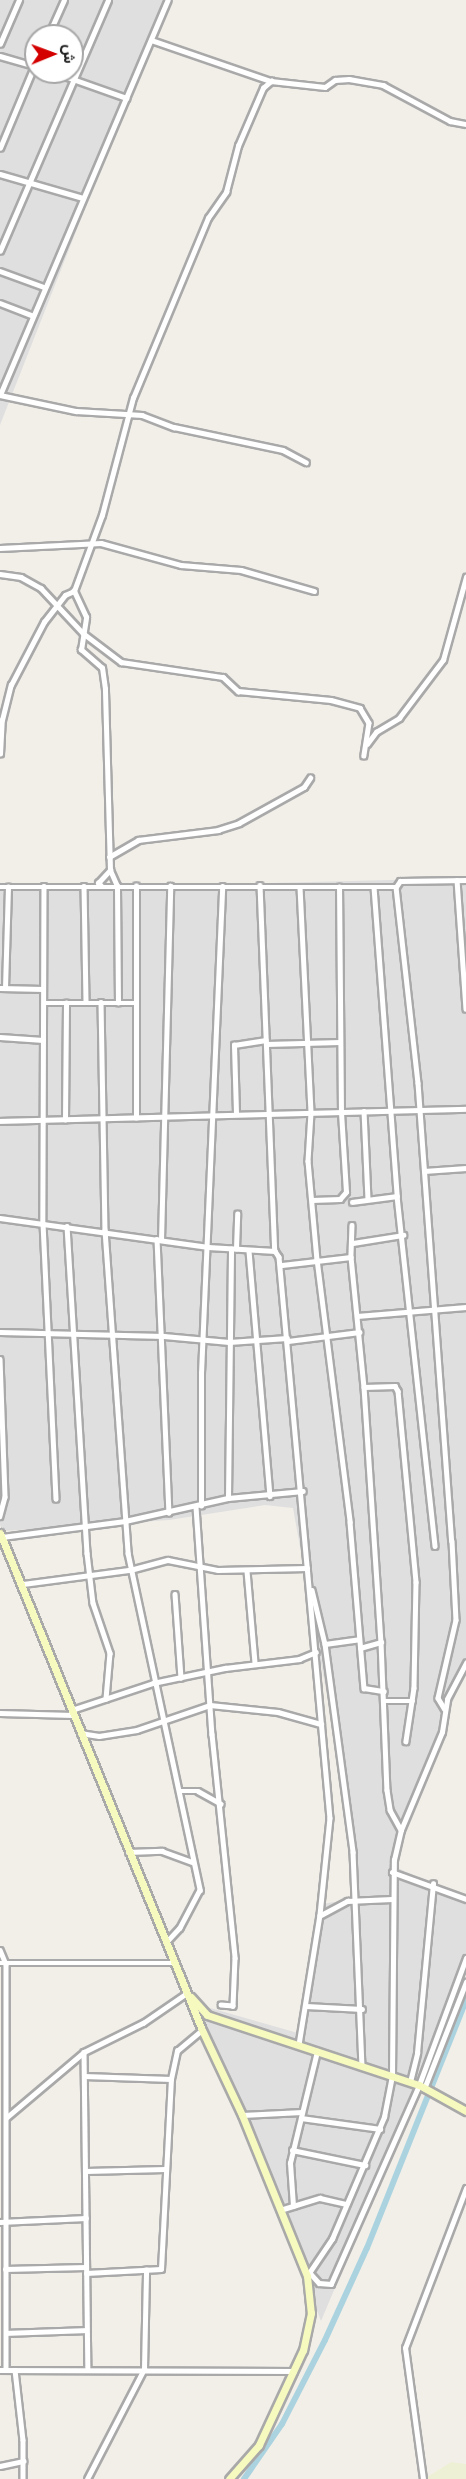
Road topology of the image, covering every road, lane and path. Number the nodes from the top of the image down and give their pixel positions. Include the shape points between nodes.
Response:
1 (19, 0) edge
2 (64, 0) edge
3 (108, 0) edge
4 (168, 0) edge
5 (53, 24) edge
6 (151, 40) junction
7 (0, 44) edge
8 (0, 56) edge
9 (84, 58) edge
10 (24, 62) edge
11 (271, 81) junction
12 (84, 83) edge
13 (28, 84) edge
14 (73, 84) edge
15 (127, 98) junction
16 (466, 124) edge
17 (0, 148) edge
18 (0, 174) edge
19 (30, 184) junction
20 (83, 198) junction
21 (0, 251) edge
22 (0, 272) edge
23 (44, 287) junction
24 (0, 303) edge
25 (32, 315) junction
26 (0, 395) edge
27 (129, 416) junction
28 (306, 462) dead end
29 (90, 544) junction
30 (0, 548) edge
31 (0, 574) edge
32 (466, 577) edge
33 (74, 591) junction
34 (314, 591) dead end
35 (57, 605) junction
36 (82, 632) junction
37 (366, 745) junction
38 (0, 754) edge
39 (364, 756) dead end
40 (310, 778) dead end
41 (110, 857) junction
42 (110, 870) junction
43 (457, 880) junction
44 (466, 880) edge
45 (260, 885) junction
46 (44, 886) junction
47 (84, 886) junction
48 (101, 886) junction
49 (117, 886) junction
50 (136, 886) junction
51 (170, 886) junction
52 (222, 886) junction
53 (0, 887) edge
54 (8, 887) junction
55 (300, 887) junction
56 (339, 887) junction
57 (374, 887) junction
58 (396, 887) junction
59 (3, 988) edge
60 (43, 988) junction
61 (86, 1002) junction
62 (101, 1002) junction
63 (66, 1003) junction
64 (118, 1003) junction
65 (136, 1003) junction
66 (44, 1004) junction
67 (466, 1009) edge
68 (0, 1037) edge
69 (43, 1040) junction
70 (266, 1042) junction
71 (340, 1042) junction
72 (307, 1043) junction
73 (466, 1108) edge
74 (392, 1110) junction
75 (364, 1111) junction
76 (419, 1111) junction
77 (236, 1113) junction
78 (271, 1113) junction
79 (311, 1113) junction
80 (341, 1113) junction
81 (214, 1114) junction
82 (166, 1117) junction
83 (136, 1118) junction
84 (100, 1119) junction
85 (0, 1120) edge
86 (65, 1120) junction
87 (42, 1121) junction
88 (466, 1168) edge
89 (424, 1171) junction
90 (397, 1196) junction
91 (368, 1198) junction
92 (312, 1200) junction
93 (352, 1202) dead end
94 (237, 1214) dead end
95 (0, 1218) edge
96 (43, 1222) junction
97 (352, 1225) dead end
98 (68, 1226) junction
99 (105, 1230) junction
100 (403, 1235) junction
101 (159, 1240) junction
102 (353, 1243) junction
103 (208, 1246) junction
104 (234, 1249) junction
105 (249, 1251) junction
106 (275, 1251) junction
107 (351, 1257) junction
108 (317, 1259) junction
109 (282, 1265) junction
110 (466, 1307) edge
111 (433, 1311) junction
112 (410, 1314) junction
113 (357, 1316) junction
114 (0, 1332) edge
115 (359, 1332) junction
116 (45, 1333) junction
117 (73, 1333) junction
118 (112, 1335) junction
119 (164, 1336) junction
120 (326, 1338) junction
121 (287, 1339) junction
122 (202, 1341) junction
123 (256, 1341) junction
124 (229, 1342) junction
125 (0, 1359) edge
126 (364, 1387) junction
127 (1, 1392) edge
128 (303, 1491) junction
129 (270, 1496) junction
130 (228, 1498) junction
131 (56, 1499) dead end
132 (199, 1506) junction
133 (169, 1512) junction
134 (0, 1516) edge
135 (125, 1521) junction
136 (87, 1525) junction
137 (1, 1535) edge
138 (435, 1546) dead end
139 (200, 1567) junction
140 (307, 1568) junction
141 (130, 1570) junction
142 (247, 1571) junction
143 (89, 1575) junction
144 (309, 1582) junction
145 (23, 1584) junction
146 (175, 1594) dead end
147 (359, 1639) junction
148 (381, 1642) junction
149 (325, 1644) junction
150 (360, 1648) junction
151 (316, 1652) junction
152 (466, 1663) edge
153 (255, 1664) junction
154 (207, 1672) junction
155 (181, 1678) junction
156 (153, 1683) junction
157 (384, 1691) junction
158 (106, 1699) junction
159 (385, 1701) junction
160 (413, 1701) junction
161 (210, 1705) junction
162 (444, 1708) junction
163 (0, 1713) edge
164 (72, 1713) junction
165 (161, 1720) junction
166 (321, 1724) junction
167 (80, 1733) junction
168 (406, 1741) dead end
169 (179, 1791) junction
170 (220, 1804) junction
171 (401, 1830) junction
172 (128, 1852) junction
173 (192, 1862) junction
174 (392, 1872) junction
175 (433, 1884) junction
176 (392, 1899) junction
177 (466, 1899) edge
178 (352, 1900) junction
179 (320, 1915) junction
180 (166, 1942) junction
181 (0, 1950) edge
182 (466, 1958) edge
183 (176, 1963) junction
184 (0, 1964) edge
185 (6, 1964) junction
186 (466, 1982) edge
187 (187, 1993) junction
188 (221, 2005) dead end
189 (306, 2006) junction
190 (362, 2009) junction
191 (202, 2030) junction
192 (299, 2045) junction
193 (317, 2051) junction
194 (84, 2052) junction
195 (362, 2066) junction
196 (84, 2076) junction
197 (392, 2076) junction
198 (171, 2079) junction
199 (410, 2082) junction
200 (421, 2087) junction
201 (0, 2108) edge
202 (6, 2108) junction
203 (466, 2111) edge
204 (242, 2115) junction
205 (301, 2115) junction
206 (6, 2118) junction
207 (380, 2129) junction
208 (292, 2150) junction
209 (365, 2165) junction
210 (165, 2169) junction
211 (87, 2171) junction
212 (466, 2188) edge
213 (346, 2204) junction
214 (293, 2206) junction
215 (280, 2210) junction
216 (86, 2218) junction
217 (2, 2222) edge
218 (86, 2267) junction
219 (5, 2269) junction
220 (146, 2270) junction
221 (86, 2273) junction
222 (309, 2275) junction
223 (86, 2330) junction
224 (6, 2333) junction
225 (88, 2369) junction
226 (144, 2369) junction
227 (3, 2370) edge
228 (15, 2370) junction
229 (294, 2371) junction
230 (23, 2461) junction
231 (0, 2466) edge
232 (23, 2479) edge
233 (87, 2479) edge
234 (229, 2479) edge
235 (423, 2479) edge

1 - 7 street
2 - 5 street
3 - 9 street
4 - 6 street
6 - 11 street
6 - 15 street
8 - 10 street
11 - 16 street via 326,87 335,80 349,79 383,85 450,121
11 - 27 street via 263,88 238,146 226,192 208,218
12 - 15 street
13 - 17 street
14 - 19 street
15 - 20 street
18 - 19 street
19 - 20 street
19 - 21 street
20 - 23 street
22 - 23 street
23 - 25 street
24 - 25 street
25 - 26 street
26 - 27 street via 76,411
27 - 28 street via 142,415 174,427 267,446
27 - 29 street
29 - 30 street
29 - 33 street
29 - 34 street via 130,549 181,565 241,570
31 - 35 street via 31,581
32 - 37 street via 443,660 399,718 376,732
33 - 35 street
33 - 36 street via 86,617
35 - 36 street
35 - 38 street via 11,685 2,720
36 - 37 street via 121,663 223,677 238,691 348,703 367,715
36 - 41 street via 81,650 102,668 104,679
37 - 39 street
40 - 41 street via 304,787 239,823 218,830 138,840
41 - 42 street
42 - 48 street via 99,883
42 - 49 street
43 - 44 street
43 - 58 street via 400,881
43 - 67 street
45 - 52 street
45 - 55 street
45 - 70 street
46 - 47 street
46 - 54 street
46 - 60 street
47 - 48 street
47 - 61 street
48 - 49 street
49 - 50 street
49 - 64 street
50 - 51 street
50 - 65 street
51 - 52 street
51 - 82 street
52 - 81 street
53 - 54 street
54 - 59 street
55 - 56 street
55 - 72 street
56 - 57 street
56 - 71 street
57 - 58 street
57 - 74 street
58 - 76 street
59 - 60 street
60 - 66 street
61 - 62 street
61 - 63 street
62 - 64 street
62 - 84 street
63 - 66 street
63 - 86 street
64 - 65 street
65 - 83 street
66 - 69 street
68 - 69 street
69 - 87 street
70 - 72 street
70 - 77 street via 234,1045
70 - 78 street
71 - 72 street
71 - 80 street
72 - 79 street
73 - 76 street
74 - 75 street
74 - 76 street
74 - 90 street
75 - 80 street
75 - 91 street
76 - 89 street
77 - 78 street
77 - 81 street
78 - 79 street
78 - 106 street
79 - 80 street
79 - 92 street via 308,1161
80 - 92 street via 345,1195
81 - 82 street
81 - 103 street
82 - 83 street
82 - 101 street
83 - 84 street
84 - 86 street
84 - 99 street
85 - 87 street
86 - 87 street
87 - 96 street
88 - 89 street
89 - 111 street
90 - 91 street
90 - 100 street
91 - 93 street
92 - 108 street
94 - 104 street
95 - 96 street
96 - 98 street
96 - 116 street
97 - 102 street
98 - 99 street
98 - 117 street
99 - 101 street
99 - 118 street
100 - 102 street
100 - 112 street
101 - 103 street
101 - 119 street
102 - 107 street
103 - 104 street
103 - 122 street
104 - 105 street
104 - 124 street
105 - 106 street
105 - 123 street
106 - 109 street
107 - 108 street
107 - 113 street
108 - 109 street
108 - 120 street
109 - 121 street
110 - 111 street
111 - 112 street
111 - 162 street via 456,1620 438,1698
112 - 113 street
112 - 138 street
113 - 115 street
114 - 116 street
115 - 120 street
115 - 126 street
116 - 117 street
116 - 131 street
117 - 118 street
117 - 136 street
118 - 119 street
118 - 135 street
119 - 122 street
119 - 133 street
120 - 121 street
120 - 147 street via 350,1522
121 - 123 street
121 - 128 street
122 - 124 street
122 - 132 street
123 - 124 street
123 - 129 street
124 - 130 street
125 - 127 street
126 - 148 street
126 - 160 street via 394,1386 398,1391 415,1542
127 - 134 street via 5,1497
128 - 129 street
128 - 140 street
129 - 130 street
130 - 132 street
132 - 133 street
132 - 139 street
133 - 135 street
135 - 136 street
135 - 141 street
136 - 137 street
136 - 143 street
137 - 145 street
139 - 141 street via 168,1560
139 - 142 street
139 - 154 street
140 - 142 street
140 - 144 street
141 - 143 street
141 - 156 street
142 - 153 street
143 - 145 street
143 - 158 street via 93,1603 110,1653
144 - 149 street
144 - 151 street
145 - 164 street
146 - 155 street
147 - 149 street
147 - 150 street
148 - 150 street
148 - 157 street
149 - 178 street via 353,1852
150 - 157 street via 364,1689
151 - 153 street via 299,1659
151 - 166 street
152 - 162 street
153 - 154 street
154 - 155 street
154 - 161 street
155 - 156 street
156 - 158 street
156 - 165 street
157 - 159 street
158 - 164 street
159 - 160 street
159 - 171 street via 388,1797
160 - 168 street
161 - 165 street
161 - 166 street via 278,1712
161 - 170 street
162 - 171 street via 442,1732
163 - 164 street
164 - 167 street
165 - 167 street via 137,1730 99,1736
165 - 169 street
166 - 179 street via 330,1818
167 - 172 street
169 - 170 street via 198,1791
169 - 173 street
170 - 188 street via 235,1958 233,2006
171 - 174 street
172 - 173 street via 162,1851
172 - 180 street
173 - 180 street via 198,1895 180,1928
174 - 175 street
174 - 176 street
175 - 177 street
175 - 199 street via 417,2053
176 - 178 street
176 - 197 street
178 - 179 street via 340,1902
178 - 190 street
179 - 189 street
180 - 183 street
181 - 185 street
182 - 200 street
183 - 185 street
183 - 187 street
184 - 185 street
185 - 202 street
186 - 200 street
187 - 191 street
187 - 192 street via 207,2015
187 - 194 street via 143,2022
189 - 190 street
189 - 192 street
190 - 195 street
191 - 198 street via 177,2050
191 - 204 street
192 - 193 street
193 - 195 street
193 - 205 street
194 - 196 street
194 - 206 street
195 - 197 street
196 - 198 street
196 - 211 street
197 - 199 street
197 - 207 street
198 - 210 street
199 - 200 street
200 - 203 street
200 - 222 street via 331,2284 319,2283
201 - 202 street
202 - 206 street
204 - 205 street
204 - 215 street
205 - 207 street
205 - 208 street
206 - 217 street
207 - 209 street
208 - 209 street
208 - 214 street
209 - 213 street
210 - 211 street
210 - 220 street via 161,2269
211 - 216 street
212 - 235 street via 405,2348
213 - 214 street via 320,2198
213 - 222 street
214 - 215 street
215 - 222 street
216 - 217 street
216 - 218 street
217 - 219 street
218 - 219 street
218 - 221 street
219 - 224 street
220 - 221 street
220 - 226 street
221 - 223 street
222 - 229 street via 311,2313
223 - 224 street
223 - 225 street
224 - 227 street
225 - 226 street
225 - 228 street
226 - 229 street
226 - 233 street
227 - 228 street
228 - 230 street
229 - 234 street via 259,2445
230 - 231 street
230 - 232 street

